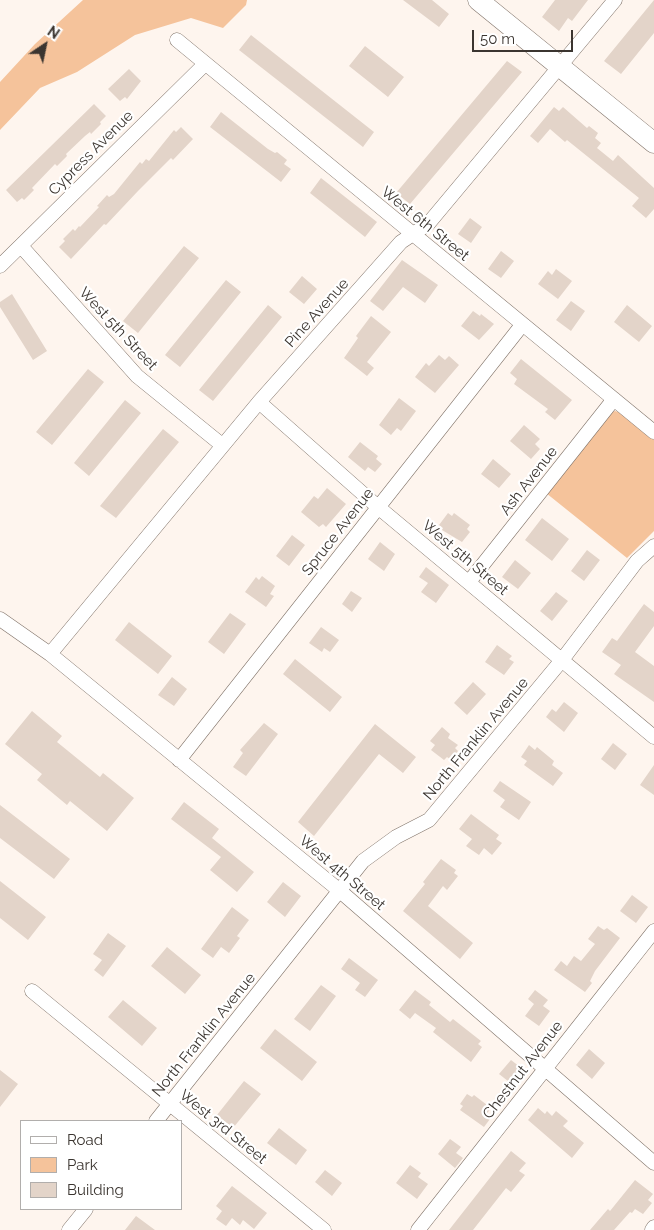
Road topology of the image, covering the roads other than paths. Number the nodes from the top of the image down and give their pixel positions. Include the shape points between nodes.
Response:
1 (478, 0) edge
2 (615, 0) edge
3 (177, 40) dead end
4 (205, 64) junction
5 (561, 66) junction
6 (654, 143) edge
7 (414, 236) junction
8 (20, 246) junction
9 (0, 266) edge
10 (522, 325) junction
11 (614, 399) junction
12 (259, 402) junction
13 (654, 432) edge
14 (222, 445) junction
15 (378, 507) junction
16 (654, 546) edge
17 (469, 582) junction
18 (0, 619) edge
19 (50, 654) junction
20 (562, 660) junction
21 (654, 735) edge
22 (180, 760) junction
23 (340, 891) junction
24 (654, 931) edge
25 (32, 991) dead end
26 (546, 1068) junction
27 (169, 1104) junction
28 (157, 1120) edge
29 (654, 1164) edge
30 (85, 1210) edge
31 (69, 1230) edge
32 (324, 1230) edge
33 (418, 1230) edge

1 - 5 street
2 - 5 street, Pine Avenue
3 - 4 street, West 6th Street
4 - 7 street, West 6th Street
4 - 8 street, Cypress Avenue
5 - 6 street
5 - 7 street, Pine Avenue via 428,224
7 - 10 street, West 6th Street
7 - 12 street, Pine Avenue via 402,242
8 - 9 street, Cypress Avenue
8 - 14 street, West 5th Street via 137,376
10 - 11 street, West 6th Street
10 - 15 street, Spruce Avenue
11 - 13 street, West 6th Street
11 - 17 street, Ash Avenue
12 - 14 street, Pine Avenue
12 - 15 street, West 5th Street
14 - 19 street, Pine Avenue
15 - 17 street, West 5th Street
15 - 22 street, Spruce Avenue
16 - 20 street, North Franklin Avenue via 637,561
17 - 20 street, West 5th Street
18 - 19 street, West 4th Street
19 - 22 street, West 4th Street
20 - 21 street, West 5th Street
20 - 23 street, North Franklin Avenue via 429,820 376,850 363,861
22 - 23 street, West 4th Street
23 - 26 street, West 4th Street
23 - 27 street, North Franklin Avenue
24 - 26 street, Chestnut Avenue
25 - 27 street, West 3rd Street
26 - 29 street, West 4th Street
26 - 33 street, Chestnut Avenue
27 - 28 street, North Franklin Avenue
27 - 32 street, West 3rd Street
30 - 31 street

